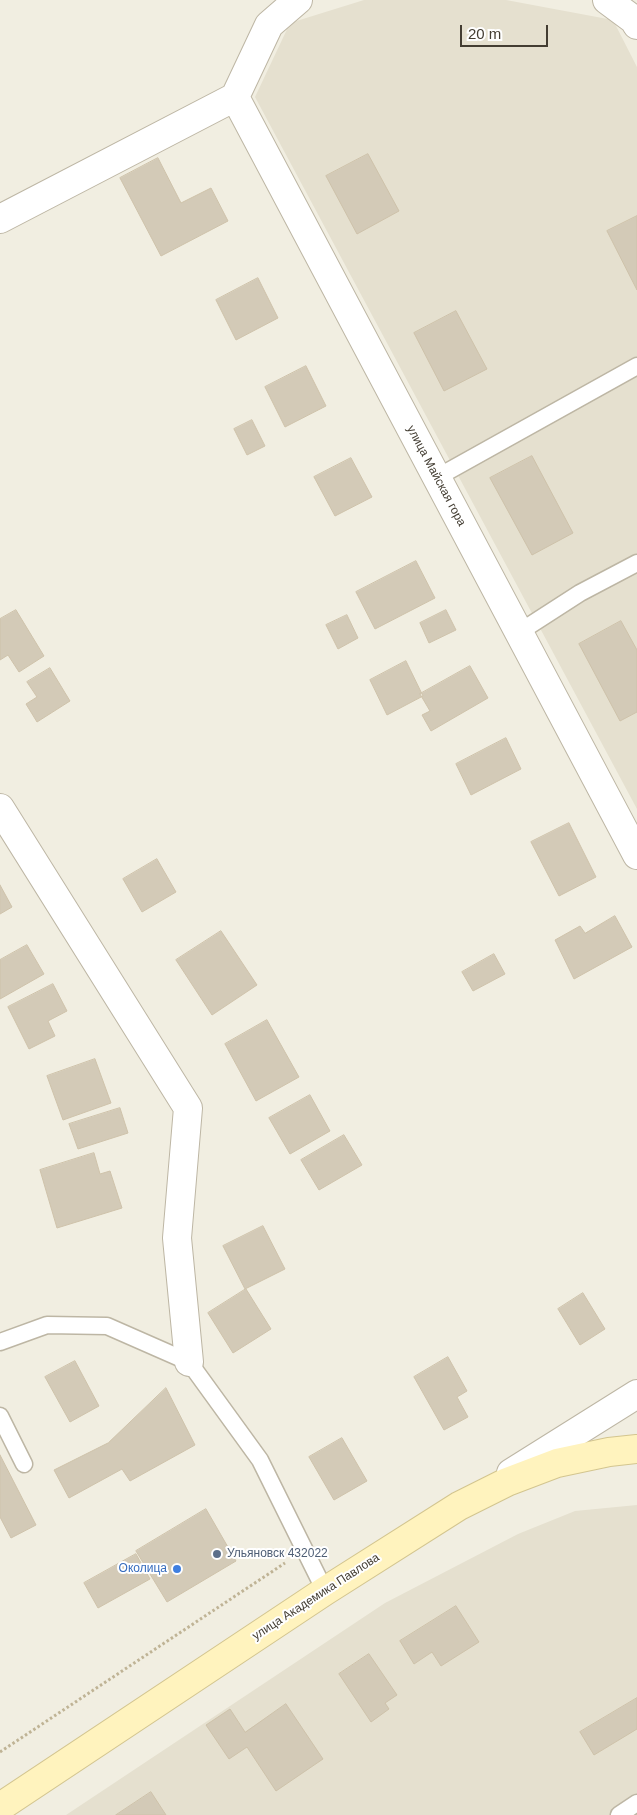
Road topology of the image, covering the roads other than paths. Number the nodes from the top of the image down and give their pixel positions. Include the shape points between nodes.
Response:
1 (298, 0) edge
2 (607, 0) edge
3 (636, 23) edge
4 (235, 97) junction
5 (0, 219) edge
6 (637, 366) edge
7 (436, 478) junction
8 (637, 563) edge
9 (518, 633) junction
10 (0, 808) edge
11 (637, 855) edge
12 (0, 1342) edge
13 (189, 1362) junction
14 (637, 1394) edge
15 (0, 1416) edge
16 (637, 1449) edge
17 (24, 1464) dead end
18 (459, 1506) junction
19 (325, 1591) junction
20 (637, 1803) edge
21 (0, 1807) edge
22 (619, 1815) edge

1 - 4 street via 269,25
2 - 3 street
4 - 5 street
4 - 7 street, улица Майская гора
6 - 7 lane
7 - 9 street, улица Майская гора
8 - 9 lane via 580,593
9 - 11 street, улица Майская гора
10 - 13 street via 188,1108 177,1238
12 - 13 lane via 47,1325 108,1326
13 - 19 lane via 260,1460
14 - 18 street, улица Академика Павлова
15 - 17 lane
16 - 18 street via 557,1463 507,1482
18 - 19 street, улица Академика Павлова
19 - 21 street, улица Академика Павлова
20 - 22 lane

